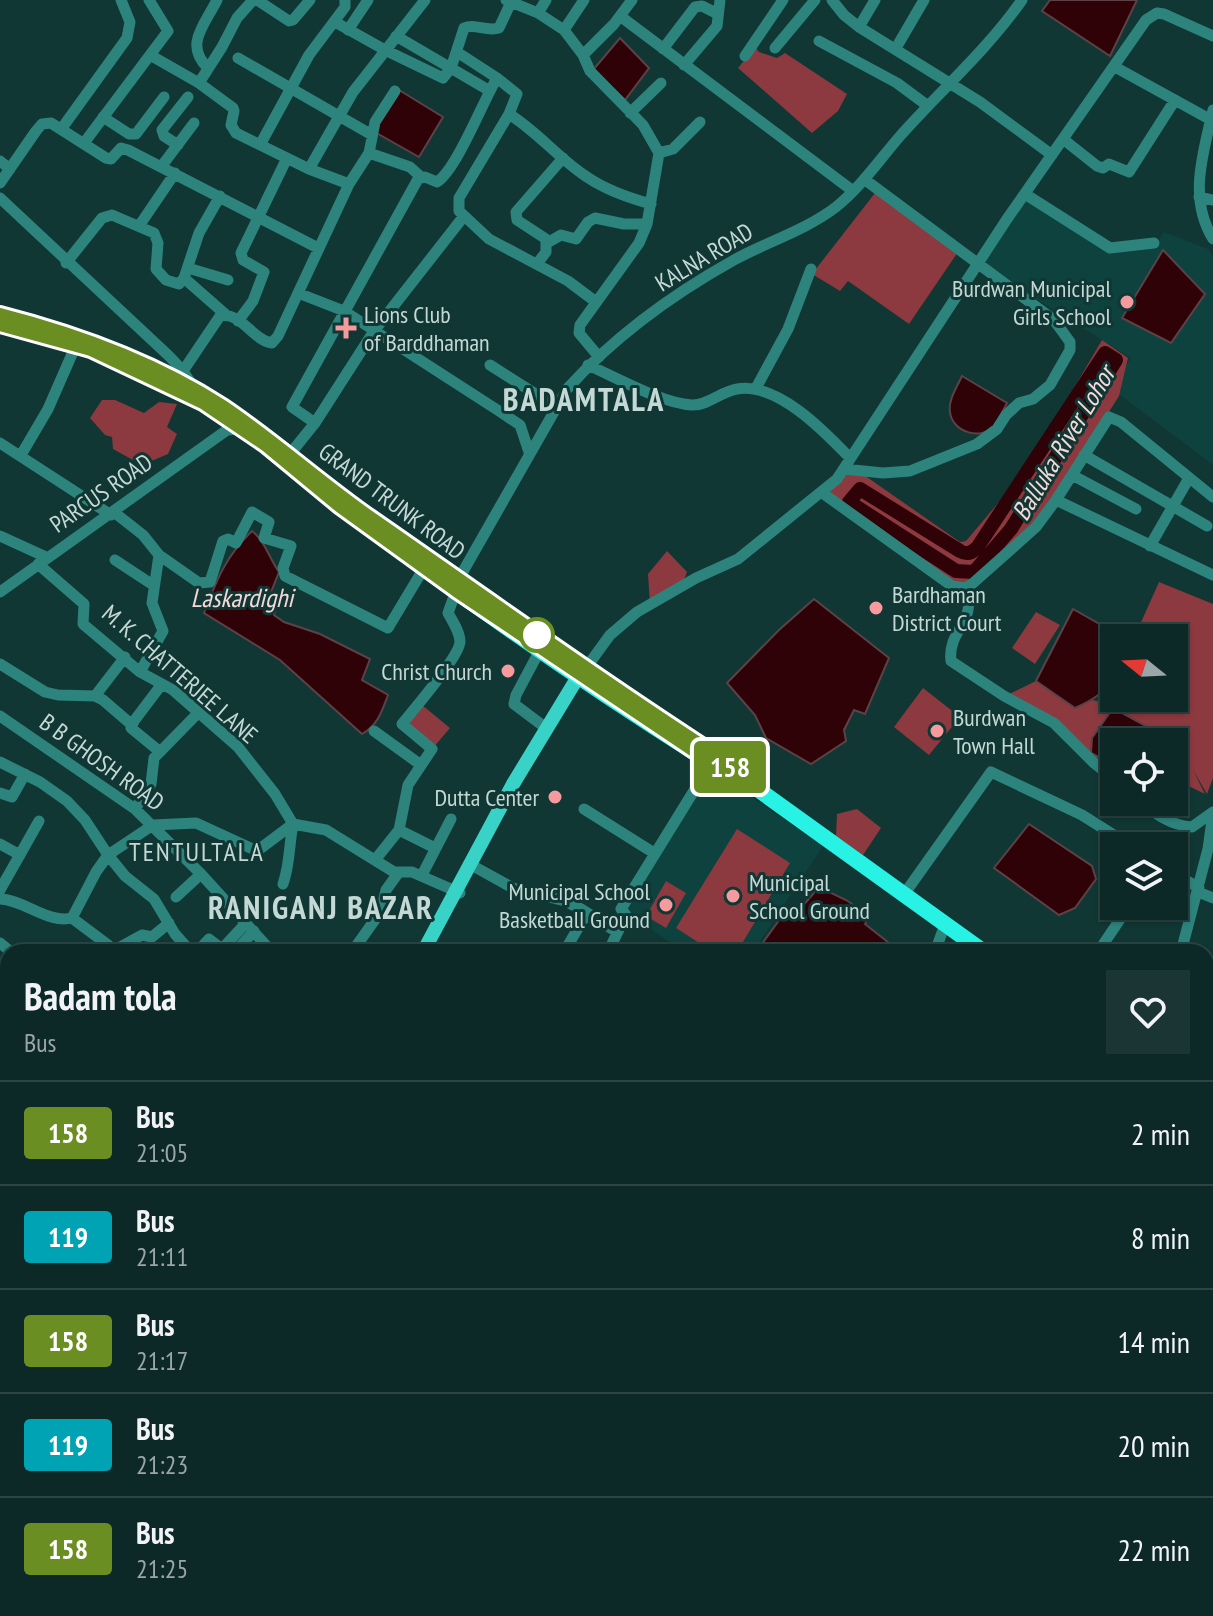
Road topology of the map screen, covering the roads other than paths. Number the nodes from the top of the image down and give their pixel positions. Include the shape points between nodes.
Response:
1 (121, 0) edge
2 (149, 0) edge
3 (217, 0) edge
4 (255, 0) edge
5 (310, 0) edge
6 (345, 0) edge
7 (368, 0) edge
8 (425, 0) edge
9 (546, 0) edge
10 (584, 0) edge
11 (632, 0) edge
12 (720, 0) edge
13 (783, 0) edge
14 (815, 0) edge
15 (832, 0) edge
16 (875, 0) edge
17 (924, 0) edge
18 (1022, 0) edge
19 (510, 1) edge
20 (538, 13) junction
21 (718, 14) junction
22 (620, 16) junction
23 (335, 22) junction
24 (859, 27) junction
25 (348, 30) junction
26 (564, 30) junction
27 (396, 36) junction
28 (1213, 36) edge
29 (819, 41) dead end
30 (775, 48) dead end
31 (896, 48) junction
32 (663, 49) junction
33 (385, 50) junction
34 (457, 52) junction
35 (150, 55) junction
36 (583, 55) junction
37 (745, 56) dead end
38 (238, 58) dead end
39 (684, 65) junction
40 (1115, 67) junction
41 (208, 68) junction
42 (451, 68) junction
43 (497, 78) junction
44 (199, 83) junction
45 (661, 83) dead end
46 (949, 84) junction
47 (290, 88) junction
48 (395, 91) dead end
49 (490, 91) junction
50 (164, 97) dead end
51 (188, 97) dead end
52 (1175, 100) junction
53 (928, 106) junction
54 (630, 113) junction
55 (509, 114) junction
56 (1212, 115) edge
57 (339, 116) junction
58 (103, 117) junction
59 (700, 122) dead end
60 (194, 123) dead end
61 (62, 128) junction
62 (372, 135) junction
63 (1063, 139) junction
64 (84, 143) junction
65 (178, 145) junction
66 (260, 145) junction
67 (369, 153) junction
68 (659, 153) junction
69 (1052, 155) junction
70 (287, 158) junction
71 (563, 158) junction
72 (0, 161) edge
73 (161, 167) junction
74 (10, 169) junction
75 (309, 169) junction
76 (175, 173) junction
77 (421, 177) junction
78 (864, 179) junction
79 (0, 183) edge
80 (349, 184) junction
81 (853, 191) junction
82 (1025, 194) junction
83 (220, 196) junction
84 (0, 198) edge
85 (1213, 200) edge
86 (1199, 202) junction
87 (651, 204) junction
88 (464, 216) junction
89 (1213, 216) edge
90 (259, 217) junction
91 (647, 224) junction
92 (139, 226) junction
93 (1213, 239) edge
94 (547, 243) junction
95 (1154, 243) dead end
96 (318, 248) junction
97 (66, 263) junction
98 (537, 264) junction
99 (977, 264) junction
100 (811, 269) dead end
101 (186, 273) junction
102 (228, 280) dead end
103 (298, 293) junction
104 (596, 302) junction
105 (344, 311) junction
106 (0, 314) edge
107 (225, 314) junction
108 (238, 321) junction
109 (0, 325) edge
110 (374, 331) junction
111 (76, 345) junction
112 (599, 357) junction
113 (490, 365) dead end
114 (588, 365) junction
115 (183, 371) junction
116 (756, 388) junction
117 (200, 397) junction
118 (556, 407) junction
119 (235, 423) junction
120 (315, 423) junction
121 (0, 443) edge
122 (529, 452) junction
123 (290, 454) junction
124 (21, 455) junction
125 (1084, 455) junction
126 (849, 457) junction
127 (844, 469) junction
128 (1072, 475) junction
129 (1189, 478) junction
130 (821, 492) junction
131 (1213, 497) edge
132 (1056, 500) junction
133 (1173, 506) junction
134 (1136, 509) dead end
135 (113, 514) junction
136 (1207, 526) dead end
137 (0, 536) edge
138 (1150, 546) junction
139 (159, 555) junction
140 (42, 560) junction
141 (115, 560) dead end
142 (424, 568) junction
143 (1213, 575) edge
144 (153, 585) junction
145 (456, 587) junction
146 (965, 588) junction
147 (0, 592) edge
148 (540, 650) junction
149 (125, 657) junction
150 (0, 664) edge
151 (584, 671) junction
152 (140, 672) junction
153 (162, 684) junction
154 (95, 696) junction
155 (199, 712) junction
156 (0, 716) edge
157 (132, 725) junction
158 (549, 729) junction
159 (374, 731) dead end
160 (159, 751) junction
161 (0, 762) edge
162 (711, 763) junction
163 (421, 765) junction
164 (1100, 768) edge
165 (731, 770) junction
166 (25, 774) junction
167 (0, 793) edge
168 (135, 809) junction
169 (584, 809) dead end
170 (1213, 812) edge
171 (1158, 816) edge
172 (451, 819) dead end
173 (39, 821) dead end
174 (293, 824) junction
175 (153, 825) junction
176 (399, 830) junction
177 (1109, 832) edge
178 (0, 844) edge
179 (435, 848) junction
180 (654, 853) junction
181 (20, 855) junction
182 (108, 855) junction
183 (375, 860) junction
184 (475, 867) junction
185 (399, 872) junction
186 (201, 874) junction
187 (422, 875) junction
188 (1188, 883) edge
189 (283, 884) dead end
190 (0, 890) edge
191 (1198, 890) junction
192 (458, 892) junction
193 (905, 893) junction
194 (176, 897) dead end
195 (1213, 898) edge
196 (0, 899) edge
197 (587, 913) junction
198 (72, 918) junction
199 (1120, 920) edge
200 (169, 923) junction
201 (945, 924) junction
202 (250, 927) junction
203 (617, 932) junction
204 (107, 944) edge
205 (126, 944) edge
206 (186, 944) edge
207 (228, 944) edge
208 (240, 944) edge
209 (265, 944) edge
210 (358, 944) edge
211 (428, 944) edge
212 (433, 944) edge
213 (569, 944) edge
214 (612, 944) edge
215 (938, 944) edge
216 (972, 944) edge
217 (1103, 944) edge
218 (1183, 944) edge

1 - 61 street via 131,30
2 - 35 street via 168,31
3 - 41 street via 195,45 198,59
4 - 5 street via 289,21
4 - 41 street via 237,18
6 - 23 street
7 - 25 street
8 - 27 street
9 - 20 street
10 - 26 street
11 - 22 street
12 - 21 street
13 - 37 street
14 - 30 street
15 - 24 street
16 - 24 street
17 - 31 street
18 - 46 street, KALNA ROAD
19 - 20 street
19 - 34 street via 499,28 464,28
20 - 26 street
21 - 32 street via 695,7
21 - 39 street via 717,26
22 - 32 street
22 - 36 street
23 - 25 street
23 - 47 street
24 - 31 street
25 - 33 street
26 - 36 street
27 - 33 street
27 - 42 street
28 - 40 street via 1157,13 1146,20
29 - 53 street
31 - 46 street
32 - 39 street
33 - 42 street via 438,78 447,77
33 - 57 street
34 - 42 street
34 - 43 street
35 - 44 street
35 - 58 street
36 - 54 street via 596,79
38 - 47 street
39 - 81 street
40 - 52 street
40 - 63 street
41 - 44 street
42 - 49 street
43 - 49 street
43 - 55 street via 517,94
44 - 66 street via 233,108 232,129
45 - 54 street
46 - 53 street, KALNA ROAD
46 - 69 street
47 - 57 street
47 - 66 street
48 - 62 street
49 - 77 street via 441,180
50 - 58 street via 136,134
51 - 65 street via 162,130
52 - 56 street
52 - 63 street via 1129,172 1109,164 1097,166
53 - 78 street, KALNA ROAD
54 - 68 street
55 - 71 street
55 - 88 street via 459,198 457,208
56 - 86 street via 1198,178
57 - 62 street
57 - 75 street
58 - 64 street
59 - 68 street via 673,149
60 - 65 street
61 - 64 street
61 - 74 street via 42,124
62 - 67 street
63 - 69 street
64 - 73 street via 108,159 124,149
65 - 73 street
66 - 70 street
67 - 77 street via 410,167
67 - 80 street
68 - 87 street
69 - 82 street
70 - 75 street
70 - 90 street
71 - 87 street via 588,178
71 - 94 street via 515,216
72 - 74 street
73 - 76 street
74 - 79 street
75 - 80 street
76 - 83 street
76 - 92 street
77 - 105 street
78 - 81 street, KALNA ROAD
78 - 99 street
80 - 96 street
81 - 112 street, KALNA ROAD via 814,221 697,284
82 - 95 street via 1110,248
82 - 99 street
83 - 90 street
83 - 101 street via 199,233
84 - 97 street
85 - 86 street
86 - 89 street
86 - 93 street
87 - 91 street
88 - 98 street via 489,239
88 - 110 street
90 - 96 street
90 - 108 street via 241,257 263,270 263,276
91 - 94 street via 595,218 576,239 561,235
91 - 104 street
92 - 97 street via 107,215
92 - 101 street via 157,237 160,276 179,284
94 - 98 street
96 - 103 street
97 - 115 street
98 - 104 street
99 - 126 street
99 - 127 street via 1066,333 1070,350 1050,385 1019,403 977,444 910,471
100 - 116 street via 788,329
101 - 102 street
101 - 107 street
103 - 105 street
103 - 108 street via 272,343
104 - 112 street via 579,333
105 - 110 street
105 - 120 street via 292,407
106 - 117 highway, GRAND TRUNK ROAD via 106,346
107 - 108 street
107 - 115 street
109 - 111 highway, GRAND TRUNK ROAD
110 - 120 street
110 - 122 street via 520,425
111 - 117 highway, GRAND TRUNK ROAD
111 - 124 street
112 - 114 street, KALNA ROAD
113 - 118 street
114 - 116 street via 686,405
114 - 118 street, KALNA ROAD
115 - 117 street
116 - 126 street via 801,412
117 - 119 highway, GRAND TRUNK ROAD
118 - 122 street, KALNA ROAD
119 - 123 highway, GRAND TRUNK ROAD
119 - 135 street, PARCUS ROAD
119 - 142 highway, GRAND TRUNK ROAD
120 - 123 street
121 - 124 street
122 - 145 street, KALNA ROAD
123 - 145 highway, GRAND TRUNK ROAD
124 - 135 street
125 - 128 street
125 - 129 street via 1112,417
125 - 133 street
126 - 127 street
127 - 130 street
128 - 132 street
128 - 134 street
129 - 131 street
129 - 133 street
130 - 146 street via 952,586
130 - 151 street via 738,559 637,612 610,635
132 - 138 street
132 - 146 street via 1036,527
133 - 136 street
133 - 138 street
135 - 139 street via 143,535
135 - 140 street, PARCUS ROAD
137 - 140 street
138 - 143 street
139 - 142 street via 199,583 210,582 224,539 236,543 252,512 269,522 264,538 291,546 285,576 388,628
139 - 144 street
140 - 147 street, PARCUS ROAD
140 - 149 street, M. K. CHATTERJEE LANE via 84,604 83,624
141 - 144 street
142 - 145 highway, GRAND TRUNK ROAD
144 - 152 street via 152,603 163,631
145 - 148 highway, GRAND TRUNK ROAD
145 - 151 highway, GRAND TRUNK ROAD
145 - 163 street via 448,613 459,647 402,724 432,749
146 - 164 street via 971,601 950,648 951,661 1054,723
148 - 151 highway, GRAND TRUNK ROAD
148 - 158 street via 514,704
149 - 152 street, M. K. CHATTERJEE LANE
149 - 154 street
150 - 154 street via 45,692
151 - 158 main road
151 - 162 highway, GRAND TRUNK ROAD
151 - 165 highway, GRAND TRUNK ROAD via 728,762
152 - 153 street, M. K. CHATTERJEE LANE
153 - 155 street, M. K. CHATTERJEE LANE
153 - 157 street
154 - 157 street
155 - 160 street
155 - 174 street, M. K. CHATTERJEE LANE via 238,747
156 - 168 street, B B GHOSH ROAD
157 - 160 street
158 - 184 main road
158 - 192 main road
159 - 163 street
160 - 168 street via 151,767 151,784
161 - 166 street
162 - 165 highway, GRAND TRUNK ROAD
162 - 180 street
163 - 176 street via 404,799
165 - 193 highway, GRAND TRUNK ROAD
166 - 167 street via 12,797
166 - 182 street via 67,801
168 - 175 street, B B GHOSH ROAD
169 - 180 street
170 - 171 street via 1192,827
170 - 191 street
172 - 179 street
173 - 181 street
174 - 175 street via 257,851 196,823
174 - 183 street via 326,830
174 - 189 street
175 - 182 street
175 - 186 street, B B GHOSH ROAD
176 - 179 street
176 - 183 street
177 - 193 street via 991,772
178 - 181 street
179 - 187 street
180 - 203 street via 621,909 626,915
181 - 190 street
182 - 198 street
182 - 200 street via 154,899
183 - 185 street
184 - 192 main road
184 - 197 street via 513,888 565,901
185 - 187 street
185 - 210 street
186 - 194 street
186 - 202 street, B B GHOSH ROAD
187 - 192 street
188 - 191 street
191 - 195 street
191 - 218 street
192 - 211 main road
192 - 212 main road
193 - 201 highway, GRAND TRUNK ROAD
196 - 198 street via 52,917
197 - 203 street
197 - 213 street
198 - 204 street
199 - 217 street
200 - 205 street via 152,937 142,935
200 - 206 street
201 - 215 street
201 - 216 highway, GRAND TRUNK ROAD
202 - 207 street
202 - 208 street
202 - 209 street, B B GHOSH ROAD
203 - 214 street

